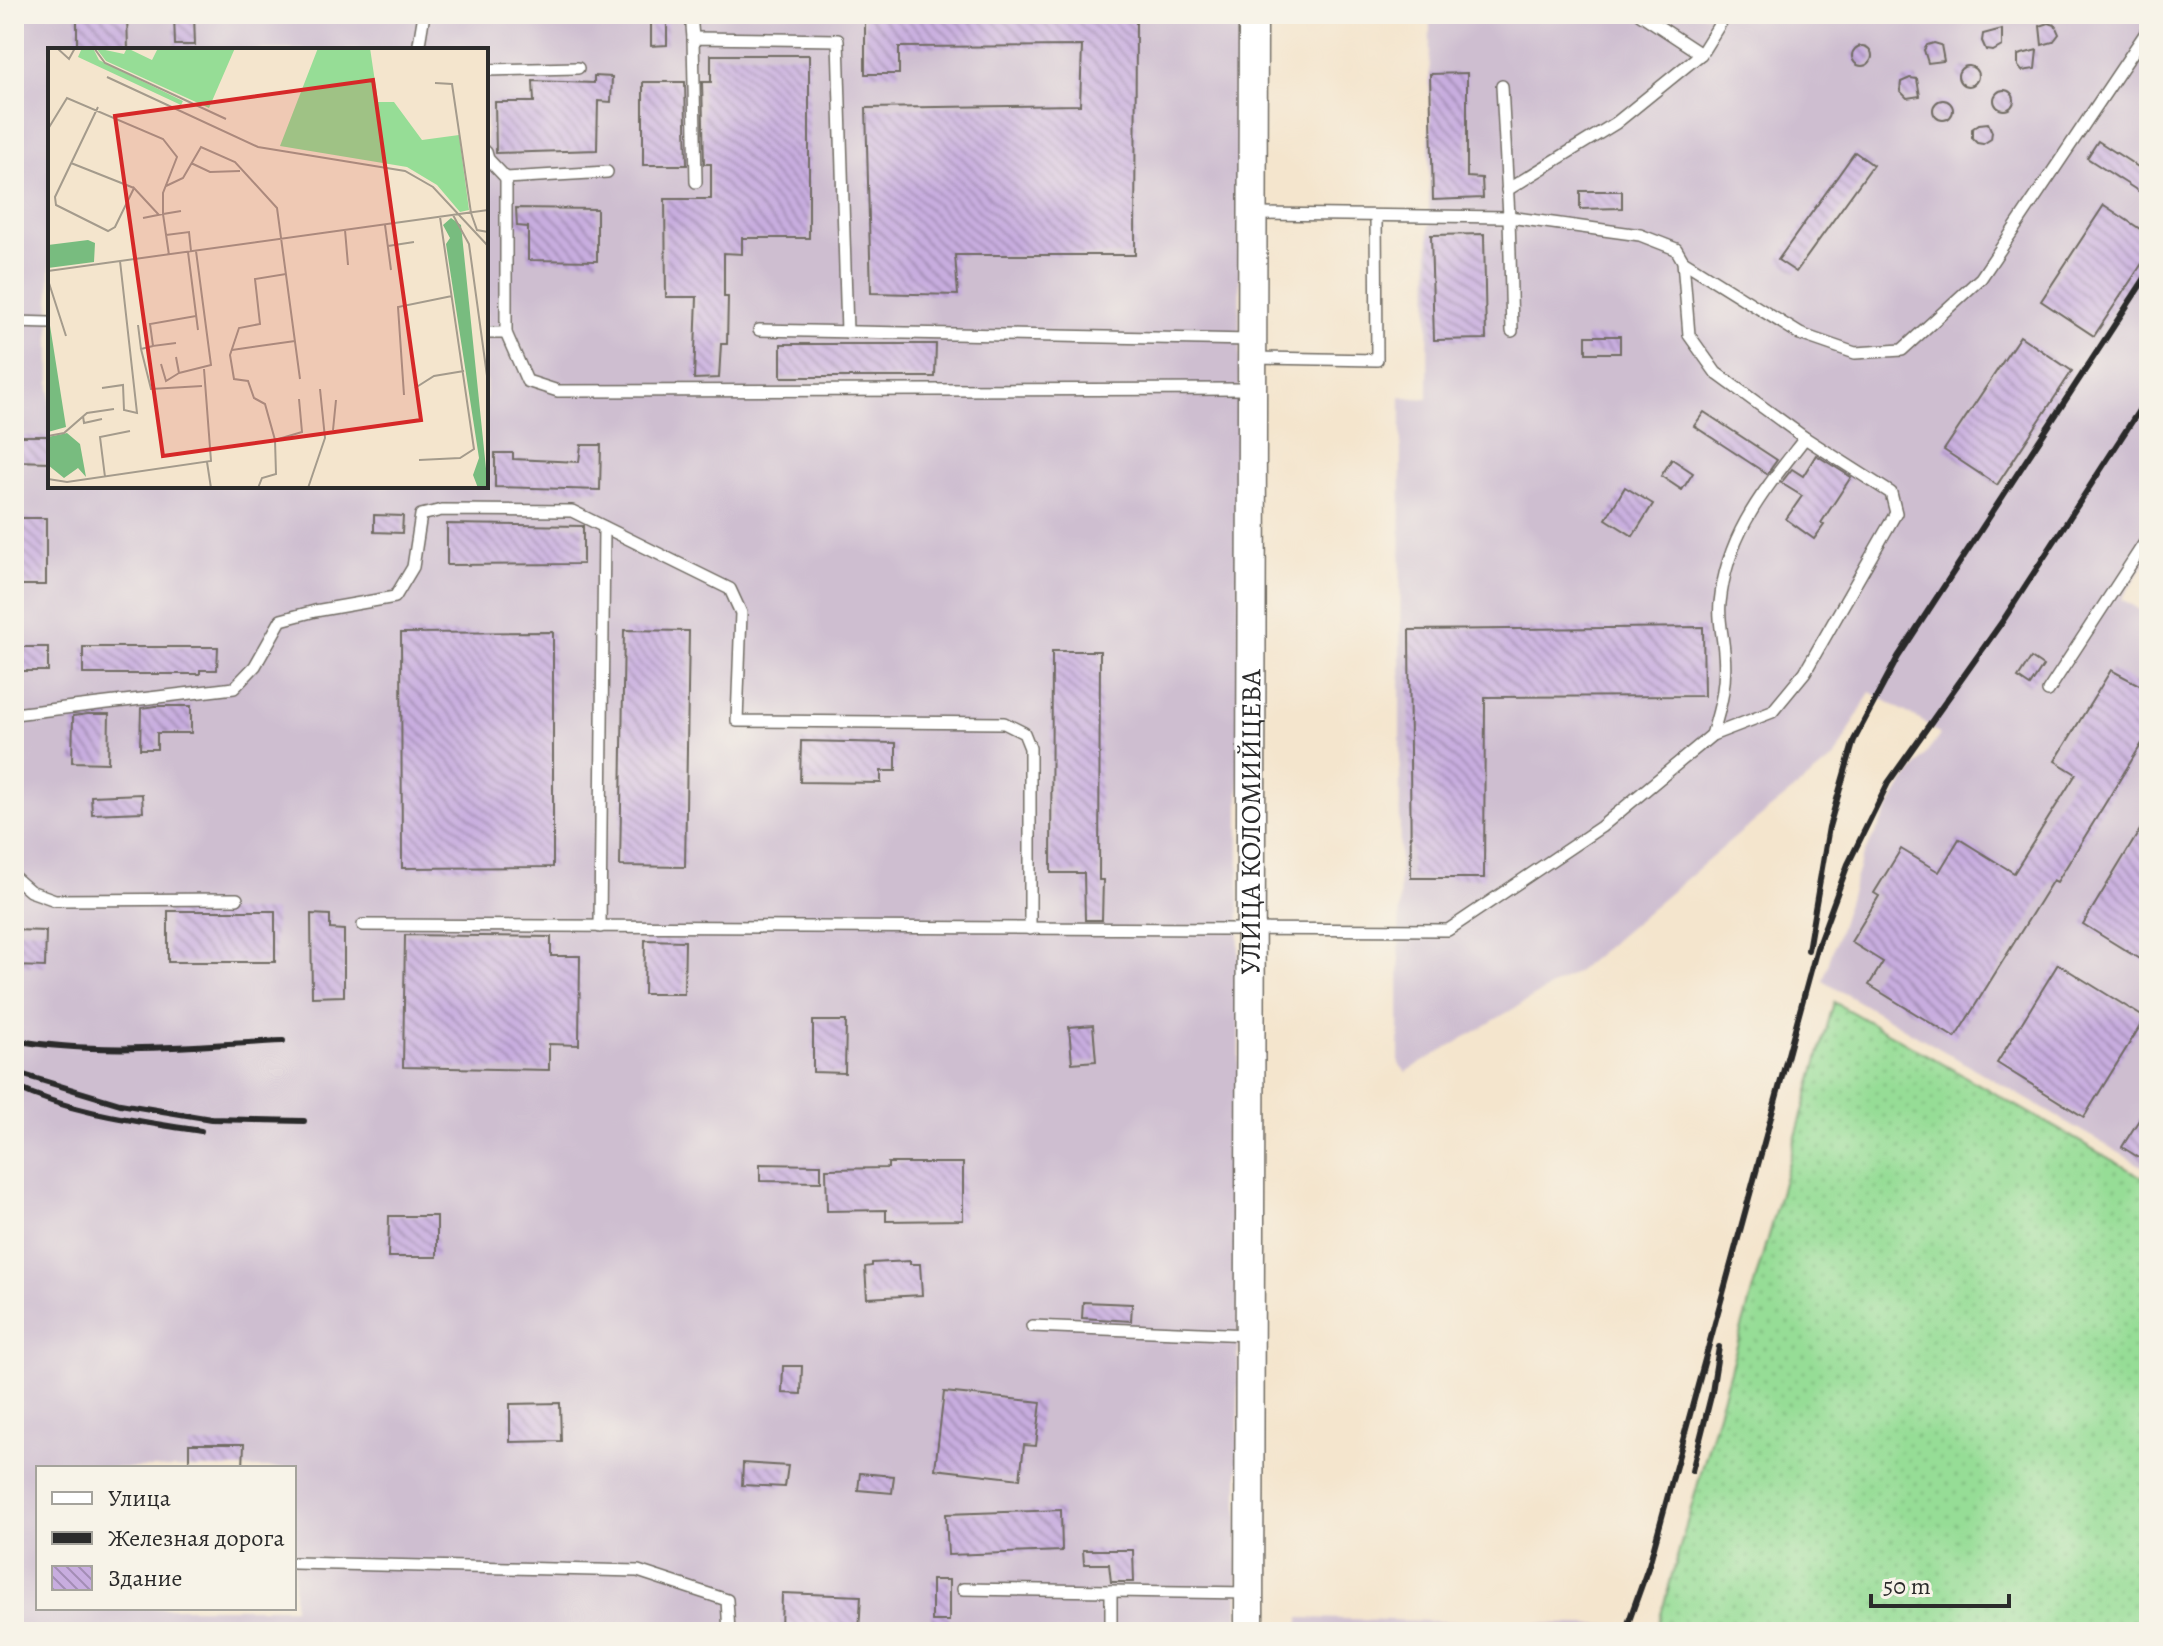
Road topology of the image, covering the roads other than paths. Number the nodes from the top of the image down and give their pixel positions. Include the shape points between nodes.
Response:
1 (424, 14) edge
2 (691, 14) edge
3 (1253, 14) edge
4 (1640, 14) edge
5 (1726, 14) edge
6 (2149, 28) edge
7 (693, 38) junction
8 (418, 48) edge
9 (1701, 54) junction
10 (578, 68) dead end
11 (488, 70) edge
12 (1502, 86) dead end
13 (488, 159) edge
14 (607, 172) dead end
15 (506, 178) junction
16 (696, 182) dead end
17 (1507, 190) junction
18 (1252, 214) junction
19 (1376, 216) junction
20 (1509, 217) junction
21 (1683, 261) junction
22 (14, 322) edge
23 (48, 323) edge
24 (759, 330) dead end
25 (1512, 331) dead end
26 (847, 332) junction
27 (488, 333) edge
28 (506, 333) junction
29 (1252, 349) junction
30 (1252, 389) junction
31 (1805, 438) junction
32 (604, 527) junction
33 (2149, 536) edge
34 (2048, 691) dead end
35 (14, 714) edge
36 (1712, 735) junction
37 (14, 877) edge
38 (237, 899) dead end
39 (363, 925) dead end
40 (600, 927) junction
41 (1030, 929) junction
42 (1251, 929) junction
43 (1032, 1326) dead end
44 (1250, 1335) junction
45 (296, 1563) edge
46 (963, 1589) dead end
47 (1111, 1591) junction
48 (1249, 1593) junction
49 (729, 1632) edge
50 (1111, 1632) edge
51 (1249, 1632) edge

1 - 8 lane
2 - 7 lane
3 - 18 street, УЛИЦА КОЛОМИЙЦЕВА
4 - 9 lane
5 - 9 lane
6 - 21 lane via 1981,278 1902,350 1855,353 1800,334
7 - 16 lane
7 - 26 lane via 838,40
9 - 17 lane via 1616,123
10 - 11 lane
12 - 17 lane
13 - 15 lane
14 - 15 lane
15 - 28 lane
17 - 20 lane
18 - 19 lane
18 - 29 street, УЛИЦА КОЛОМИЙЦЕВА
19 - 20 lane
19 - 29 lane via 1377,360
20 - 21 lane via 1640,235 1676,249
20 - 25 lane
21 - 31 lane via 1689,335 1716,373
22 - 23 lane
24 - 26 lane
26 - 29 lane
27 - 28 lane
28 - 30 lane via 527,381 558,391
29 - 30 street, УЛИЦА КОЛОМИЙЦЕВА
30 - 42 street, УЛИЦА КОЛОМИЙЦЕВА
31 - 36 lane via 1751,508 1731,546 1719,605 1724,695
31 - 36 lane via 1891,493 1896,513 1797,682 1772,712
32 - 35 lane via 572,511 442,510 421,515 413,567 395,597 281,620 255,666 234,688
32 - 40 lane
32 - 41 lane via 730,589 741,613 737,721 1004,723 1024,733 1030,748
33 - 34 lane
36 - 42 lane via 1601,827 1448,930
37 - 38 lane via 30,891 55,900
39 - 40 lane
40 - 41 lane
41 - 42 lane
42 - 44 street, УЛИЦА КОЛОМИЙЦЕВА
43 - 44 lane
44 - 48 street, УЛИЦА КОЛОМИЙЦЕВА
45 - 49 lane via 638,1571 727,1600
46 - 47 lane
47 - 48 lane
47 - 50 lane
48 - 51 street, УЛИЦА КОЛОМИЙЦЕВА

